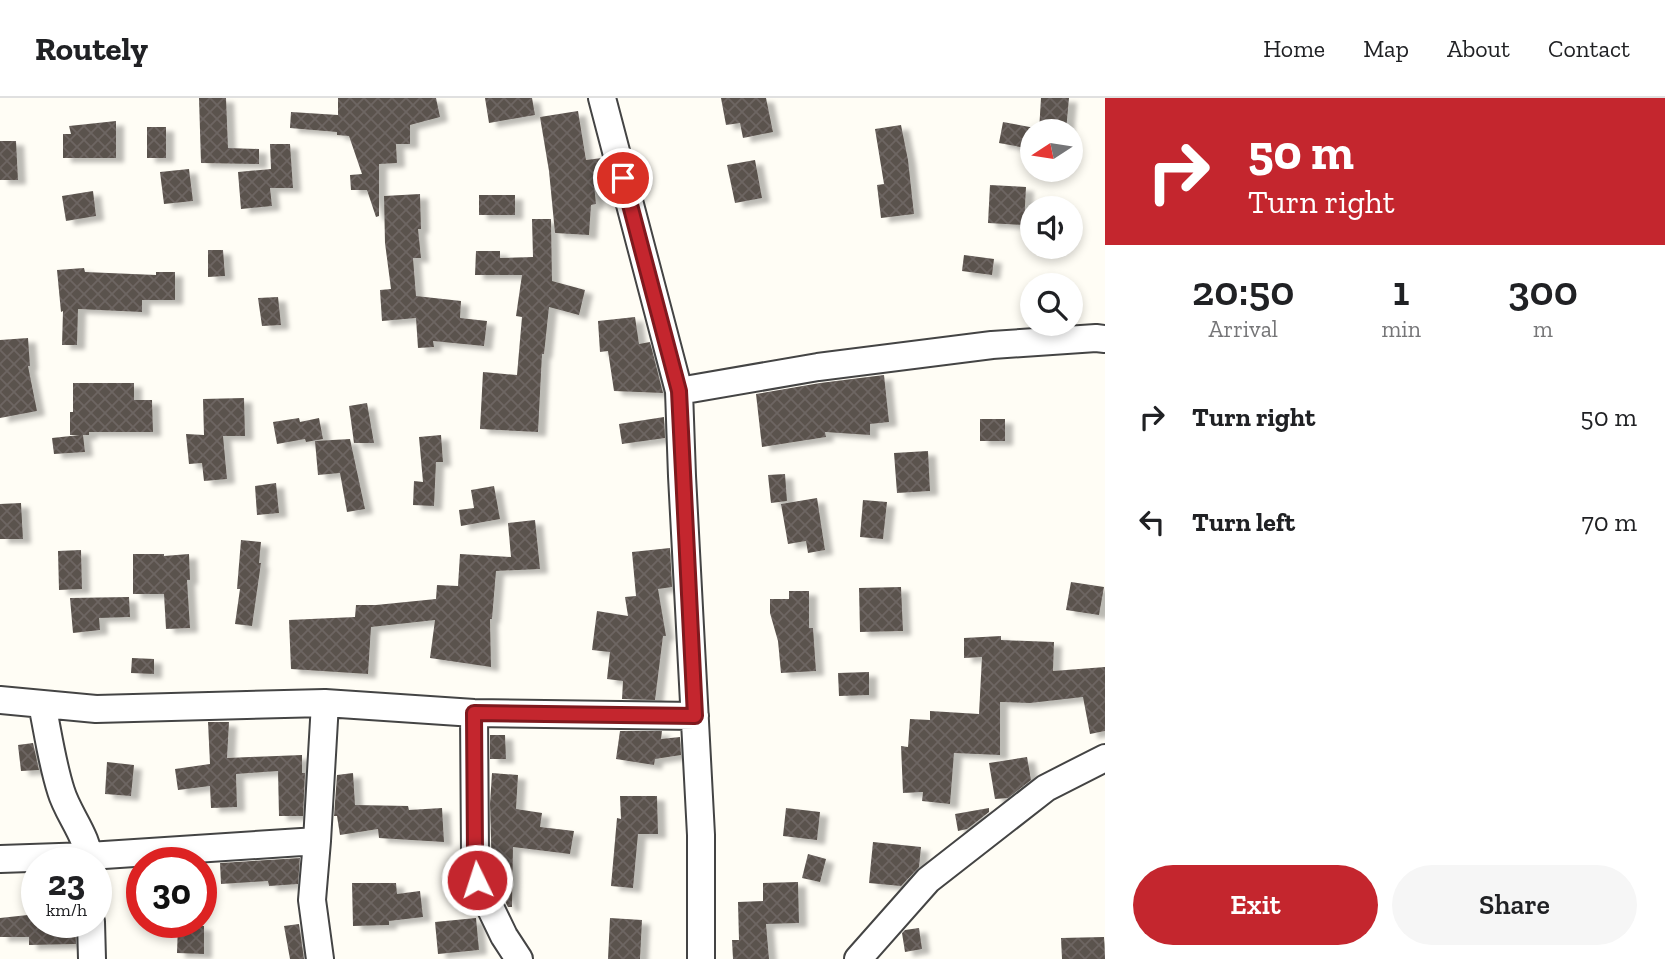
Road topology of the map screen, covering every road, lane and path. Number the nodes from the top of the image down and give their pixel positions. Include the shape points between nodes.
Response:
1 (602, 98) edge
2 (1105, 339) edge
3 (679, 391) junction
4 (0, 701) edge
5 (325, 703) junction
6 (42, 704) junction
7 (474, 713) junction
8 (695, 716) junction
9 (1105, 758) edge
10 (317, 841) junction
11 (85, 847) edge
12 (112, 857) edge
13 (0, 859) edge
14 (21, 859) edge
15 (91, 938) edge
16 (92, 959) edge
17 (320, 959) edge
18 (519, 959) edge
19 (701, 959) edge
20 (858, 959) edge

1 - 3 street
2 - 3 street via 978,346
3 - 8 street
4 - 6 street
5 - 6 street via 96,709
5 - 7 street
5 - 10 street
6 - 11 street via 60,789
7 - 8 street
7 - 18 street via 477,880
8 - 19 street
9 - 20 street via 1046,788 928,880
10 - 12 street
10 - 17 street via 312,900
13 - 14 street
15 - 16 street

